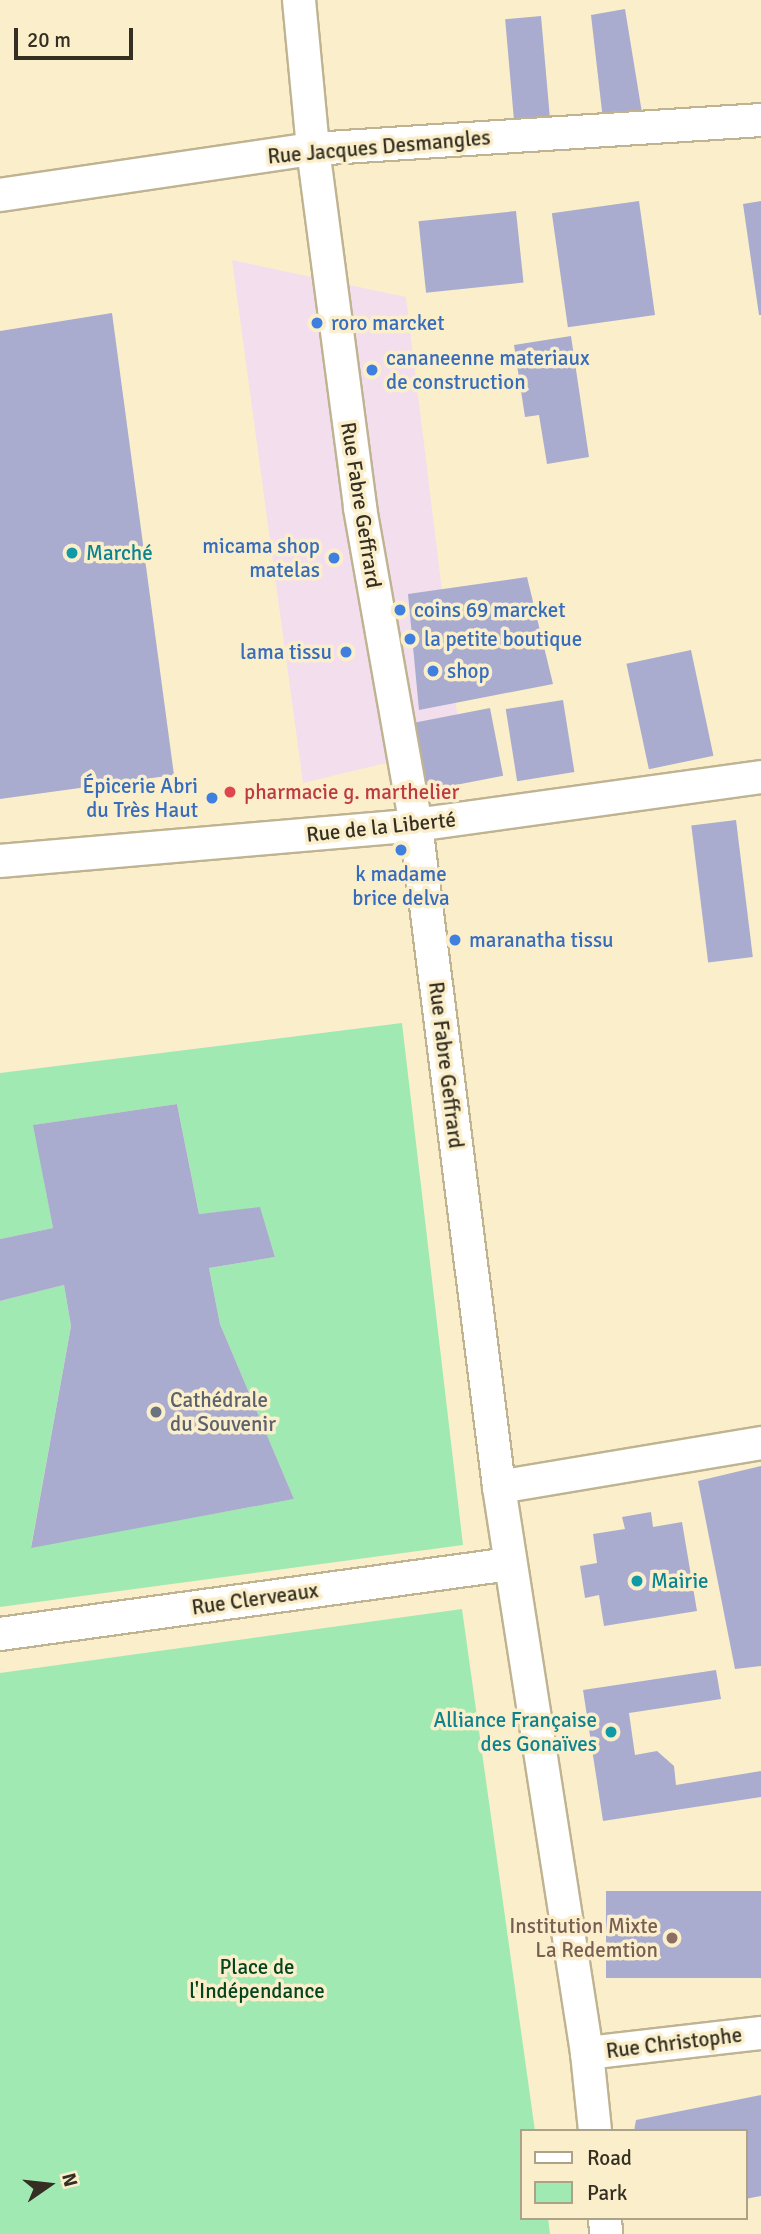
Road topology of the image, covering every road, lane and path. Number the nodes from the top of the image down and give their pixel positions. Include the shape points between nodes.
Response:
1 (299, 0) edge
2 (761, 120) edge
3 (313, 149) junction
4 (0, 195) edge
5 (761, 778) edge
6 (416, 825) junction
7 (0, 862) edge
8 (761, 1443) edge
9 (499, 1487) junction
10 (510, 1564) junction
11 (0, 1634) edge
12 (761, 2033) edge
13 (587, 2053) junction
14 (596, 2129) edge

1 - 3 street, Rue Fabre Geffrard
2 - 3 street, Rue Jacques Desmangles
3 - 4 street, Rue Jacques Desmangles
3 - 6 street, Rue Fabre Geffrard via 359,508
5 - 6 street, Rue de la Liberté
6 - 7 street, Rue de la Liberté
6 - 9 street, Rue Fabre Geffrard
8 - 9 street
9 - 10 street, Rue Fabre Geffrard
10 - 11 street, Rue Clerveaux
10 - 13 street, Rue Fabre Geffrard
12 - 13 street, Rue Christophe
13 - 14 street, Rue Fabre Geffrard

